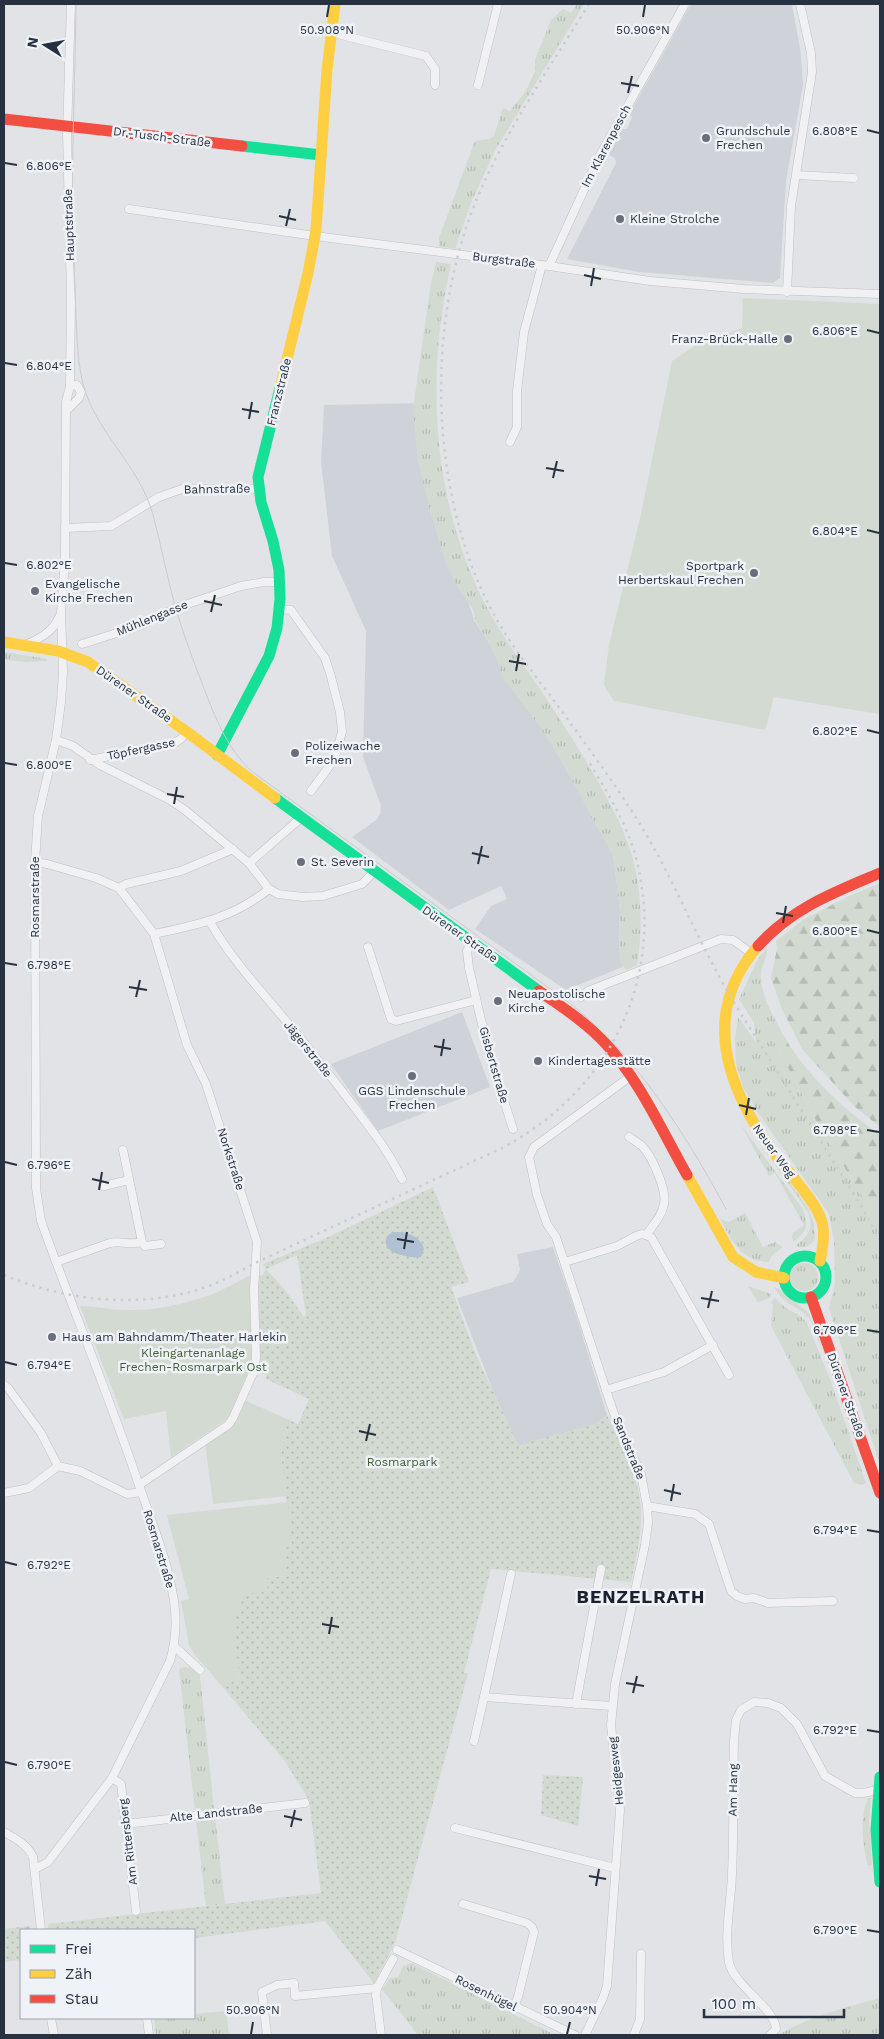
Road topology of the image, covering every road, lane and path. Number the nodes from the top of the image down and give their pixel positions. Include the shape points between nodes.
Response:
1 (71, 4) edge
2 (341, 4) edge
3 (498, 4) edge
4 (685, 4) edge
5 (800, 4) edge
6 (335, 9) edge
7 (333, 32) junction
8 (435, 85) dead end
9 (478, 85) dead end
10 (4, 119) edge
11 (68, 127) junction
12 (320, 155) junction
13 (796, 175) junction
14 (854, 178) dead end
15 (129, 209) dead end
16 (315, 236) junction
17 (546, 265) junction
18 (787, 292) junction
19 (880, 294) edge
20 (70, 386) junction
21 (68, 410) junction
22 (510, 442) dead end
23 (258, 489) junction
24 (65, 528) junction
25 (280, 582) junction
26 (280, 609) junction
27 (61, 613) junction
28 (4, 642) edge
29 (82, 644) dead end
30 (24, 646) junction
31 (63, 652) junction
32 (187, 732) junction
33 (56, 740) junction
34 (217, 755) junction
35 (90, 760) junction
36 (312, 791) dead end
37 (301, 818) junction
38 (233, 848) junction
39 (35, 862) junction
40 (249, 863) junction
41 (374, 872) junction
42 (880, 873) edge
43 (119, 888) junction
44 (269, 889) junction
45 (210, 922) junction
46 (154, 934) junction
47 (472, 941) junction
48 (368, 947) dead end
49 (751, 953) junction
50 (581, 997) dead end
51 (476, 1000) junction
52 (631, 1076) junction
53 (513, 1129) dead end
54 (629, 1137) dead end
55 (123, 1150) dead end
56 (402, 1179) dead end
57 (129, 1180) junction
58 (104, 1186) dead end
59 (646, 1235) junction
60 (142, 1242) junction
61 (161, 1244) dead end
62 (820, 1261) junction
63 (56, 1262) junction
64 (565, 1262) junction
65 (784, 1278) junction
66 (811, 1297) junction
67 (713, 1345) junction
68 (729, 1375) dead end
69 (4, 1385) edge
70 (606, 1390) junction
71 (58, 1466) junction
72 (140, 1488) junction
73 (880, 1492) edge
74 (4, 1493) edge
75 (647, 1506) junction
76 (601, 1569) dead end
77 (511, 1574) dead end
78 (833, 1600) dead end
79 (174, 1646) junction
80 (200, 1670) dead end
81 (484, 1697) junction
82 (576, 1704) junction
83 (612, 1706) junction
84 (474, 1741) dead end
85 (880, 1777) edge
86 (112, 1778) junction
87 (878, 1790) junction
88 (305, 1803) dead end
89 (126, 1824) junction
90 (455, 1828) dead end
91 (4, 1833) edge
92 (614, 1868) junction
93 (36, 1869) junction
94 (880, 1882) edge
95 (462, 1904) dead end
96 (136, 1911) dead end
97 (41, 1929) edge
98 (397, 1950) dead end
99 (641, 1954) dead end
100 (393, 1959) dead end
101 (377, 1988) junction
102 (514, 2007) junction
103 (52, 2019) edge
104 (147, 2019) edge
105 (54, 2035) edge
106 (149, 2035) edge
107 (267, 2035) edge
108 (381, 2035) edge
109 (575, 2035) edge
110 (585, 2035) edge
111 (634, 2035) edge
112 (770, 2035) edge

1 - 11 street, Hauptstraße
2 - 6 main road
3 - 9 street
4 - 17 street, Im Klarenpesch via 600,155
5 - 13 street via 812,72
6 - 7 main road, Franzstraße
7 - 8 street via 426,56 435,69
7 - 12 main road, Franzstraße
10 - 11 main road, Dr.-Tusch-Straße
11 - 12 main road, Dr.-Tusch-Straße
11 - 20 street, Hauptstraße
12 - 16 main road, Franzstraße
13 - 14 street
13 - 18 street via 791,206
15 - 16 street, Burgstraße
16 - 17 street, Burgstraße
16 - 23 main road, Franzstraße via 258,477
17 - 18 street, Burgstraße via 650,281
17 - 22 street, Im Klarenpesch via 524,332 517,427
18 - 19 street, Burgstraße
20 - 21 street, Hauptstraße
20 - 21 street, Hauptstraße via 77,385 81,392
21 - 24 street, Hauptstraße
23 - 24 street, Bahnstraße via 182,489 159,497 111,526
23 - 25 main road, Franzstraße
24 - 27 street, Hauptstraße
25 - 26 main road, Franzstraße
25 - 29 street, Mühlengasse via 241,586 176,608 139,626
26 - 34 main road, Franzstraße via 269,656
26 - 36 street via 291,610 324,658 340,712 342,732 334,760
27 - 30 street via 48,632
27 - 31 street, Hauptstraße
28 - 30 main road, Dürener Straße
30 - 31 main road, Dürener Straße
31 - 32 main road, Dürener Straße via 88,662
31 - 33 street, Rosmarstraße via 62,702
32 - 34 main road, Dürener Straße
32 - 35 street, Töpfergasse via 178,742
33 - 35 street via 73,746
33 - 39 street, Rosmarstraße via 38,816
34 - 37 main road, Dürener Straße
35 - 38 street via 170,800
37 - 40 street
37 - 41 main road, Dürener Straße
38 - 40 street
38 - 43 street via 181,871
39 - 43 street, Norkstraße via 96,878
39 - 63 street, Rosmarstraße via 36,1188 41,1221
40 - 44 street
41 - 44 street via 362,884 323,896 288,896
41 - 47 main road, Dürener Straße
42 - 49 main road, Neuer Weg via 797,911
43 - 46 street, Norkstraße
44 - 45 street
45 - 46 street
45 - 56 street, Jägerstraße via 245,975 323,1065 371,1129
46 - 72 street, Norkstraße via 187,1044 206,1084 256,1236 256,1358 254,1371 228,1425
47 - 51 street, Gisbertstraße via 468,946 467,959
47 - 52 main road, Dürener Straße via 571,1014 604,1043
48 - 51 street via 391,1019
49 - 50 street via 733,940 721,939 588,991
49 - 62 main road, Neuer Weg via 736,979 726,1012 726,1053 736,1089 750,1118 821,1219 824,1248
51 - 53 street, Gisbertstraße
52 - 64 street, Sandstraße via 529,1153 546,1224 556,1237
52 - 65 main road, Dürener Straße via 726,1248 752,1271 762,1276
54 - 59 street via 643,1147 665,1191 661,1214
55 - 57 street
57 - 58 street
57 - 60 street
59 - 64 street
59 - 67 street via 656,1242
60 - 61 street via 146,1246
60 - 63 street via 131,1245 110,1242
62 - 65 main road via 809,1256 797,1256 787,1265
62 - 66 main road via 826,1281 818,1294
63 - 72 street, Rosmarstraße
64 - 70 street, Sandstraße
65 - 66 main road via 793,1294
66 - 73 main road, Dürener Straße
67 - 68 street
67 - 70 street via 664,1372
69 - 71 street via 41,1433
70 - 75 street, Sandstraße via 640,1474
71 - 72 street via 80,1471 127,1494
71 - 74 street via 29,1488
72 - 79 street, Rosmarstraße via 174,1601
75 - 78 street via 695,1514 709,1524 731,1591 737,1596 768,1603
75 - 83 street, Heidgesweg via 645,1545
76 - 82 street
77 - 81 street
79 - 80 street
79 - 86 street, Rosmarstraße via 166,1670
81 - 82 street
81 - 84 street
82 - 83 street
83 - 92 street, Heidgesweg via 620,1810
85 - 87 main road
86 - 89 street, Am Rittersberg via 121,1784
86 - 93 street, Rosmarstraße via 48,1862
87 - 94 main road via 876,1851
87 - 112 street, Am Hang via 855,1793 825,1776 798,1724 781,1708 754,1702 740,1710 734,1741 732,1875 727,1938 729,1964 775,2021 776,2029
88 - 89 street, Alte Landstraße
89 - 96 street, Am Rittersberg
90 - 92 street
91 - 93 street via 29,1849
92 - 110 street, Heidgesweg via 607,1986
93 - 97 street
95 - 102 street via 532,1927 534,1932
98 - 102 street, Rosenhügel
99 - 111 street via 640,2019
100 - 101 street
101 - 107 street via 295,1996 294,1983 271,1987 262,1992
101 - 108 street
102 - 109 street, Rosenhügel
103 - 105 street
104 - 106 street

